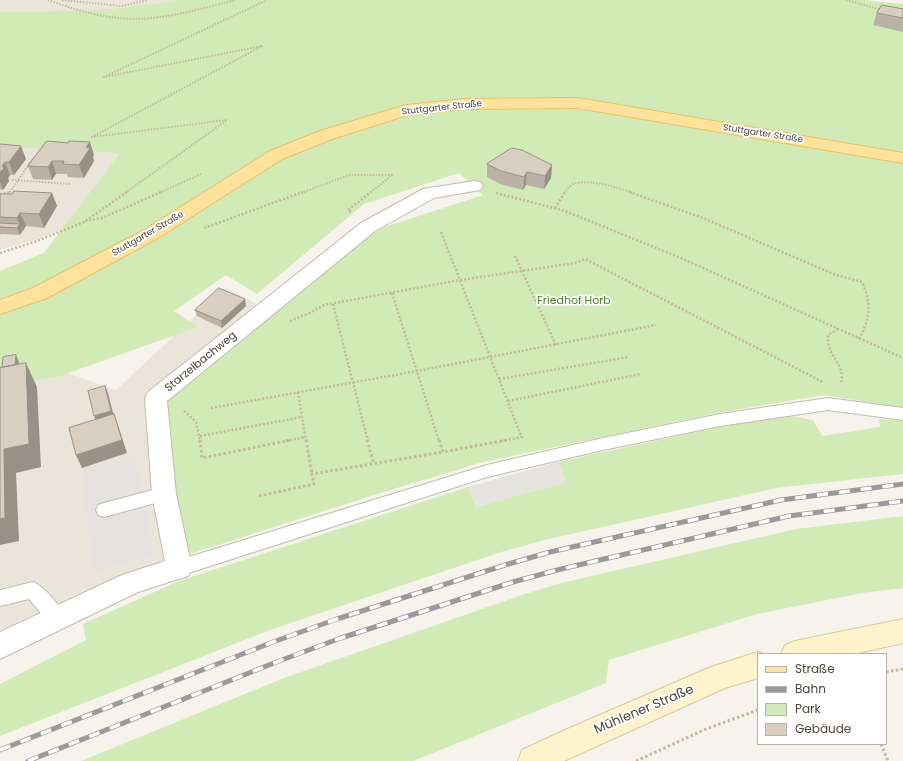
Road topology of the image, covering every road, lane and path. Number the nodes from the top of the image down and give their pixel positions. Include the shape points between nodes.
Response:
1 (48, 0) edge
2 (62, 0) edge
3 (148, 0) edge
4 (236, 0) edge
5 (267, 0) edge
6 (846, 0) edge
7 (889, 12) edge
8 (34, 158) edge
9 (903, 158) edge
10 (201, 174) dead end
11 (12, 180) dead end
12 (18, 180) junction
13 (71, 184) dead end
14 (474, 186) joint
15 (0, 194) edge
16 (555, 208) junction
17 (84, 222) junction
18 (368, 227) junction
19 (201, 229) dead end
20 (441, 232) dead end
21 (0, 253) edge
22 (515, 256) dead end
23 (523, 271) junction
24 (460, 280) junction
25 (392, 293) junction
26 (333, 304) junction
27 (0, 307) edge
28 (250, 322) junction
29 (656, 325) dead end
30 (838, 329) junction
31 (860, 339) junction
32 (556, 345) junction
33 (490, 357) junction
34 (628, 357) dead end
35 (903, 358) edge
36 (417, 371) junction
37 (640, 374) dead end
38 (499, 379) junction
39 (352, 383) junction
40 (163, 392) junction
41 (298, 392) junction
42 (835, 397) junction
43 (508, 402) junction
44 (211, 408) dead end
45 (903, 414) edge
46 (302, 416) junction
47 (200, 436) junction
48 (305, 437) junction
49 (522, 437) junction
50 (443, 452) junction
51 (531, 461) junction
52 (374, 464) junction
53 (312, 474) junction
54 (164, 494) junction
55 (259, 496) dead end
56 (104, 510) dead end
57 (179, 568) junction
58 (0, 598) edge
59 (58, 619) junction
60 (903, 631) edge
61 (0, 646) edge
62 (800, 653) edge
63 (757, 665) edge
64 (903, 669) edge
65 (887, 672) edge
66 (757, 710) edge
67 (881, 745) edge
68 (534, 761) edge
69 (636, 761) edge
70 (888, 761) edge

1 - 4 path via 92,15 130,19 165,16
2 - 3 path via 122,6
5 - 17 path via 104,77 262,46 92,137 227,120
6 - 7 path
8 - 12 path
9 - 27 main road, Stuttgarter Straße via 578,103 464,104 406,110 326,135 276,155 151,234 40,293
10 - 17 path via 102,218
11 - 12 path
12 - 13 path
12 - 15 path via 10,192
14 - 16 path
14 - 18 street, Starzelbachweg via 429,193
16 - 30 path via 681,258
16 - 31 path via 566,188 577,183 604,185 659,202 836,275 862,282 870,300 870,312
17 - 21 path
18 - 19 path via 348,210 392,175 349,175
18 - 28 street, Starzelbachweg
20 - 24 path
22 - 23 path
23 - 24 path
23 - 32 path
23 - 42 path via 575,263 585,259
24 - 25 path
24 - 33 path
25 - 26 path
25 - 36 path
26 - 28 path via 293,321
26 - 39 path
28 - 40 street, Starzelbachweg
29 - 32 path
30 - 31 path
30 - 42 path via 828,335 826,342 827,349 843,375
31 - 35 path
32 - 33 path
33 - 36 path
33 - 38 path
34 - 38 path
36 - 39 path
36 - 50 path
37 - 43 path
38 - 43 path
39 - 41 path
39 - 52 path
40 - 47 path via 196,422
40 - 54 street, Starzelbachweg via 156,398
41 - 44 path
41 - 46 path
42 - 45 lane
42 - 51 lane
43 - 49 path
46 - 47 path
46 - 48 path
47 - 48 path via 202,458
48 - 53 path
49 - 50 path
49 - 51 path
50 - 52 path
51 - 57 lane via 487,471
52 - 53 path
53 - 55 path via 314,484
54 - 56 lane
54 - 57 street, Starzelbachweg
57 - 59 street via 131,583
58 - 59 lane via 33,590
59 - 61 street
60 - 62 main road
63 - 68 main road, Mühlener Straße via 721,676 575,740
64 - 65 path
66 - 69 path via 706,729
67 - 70 path

